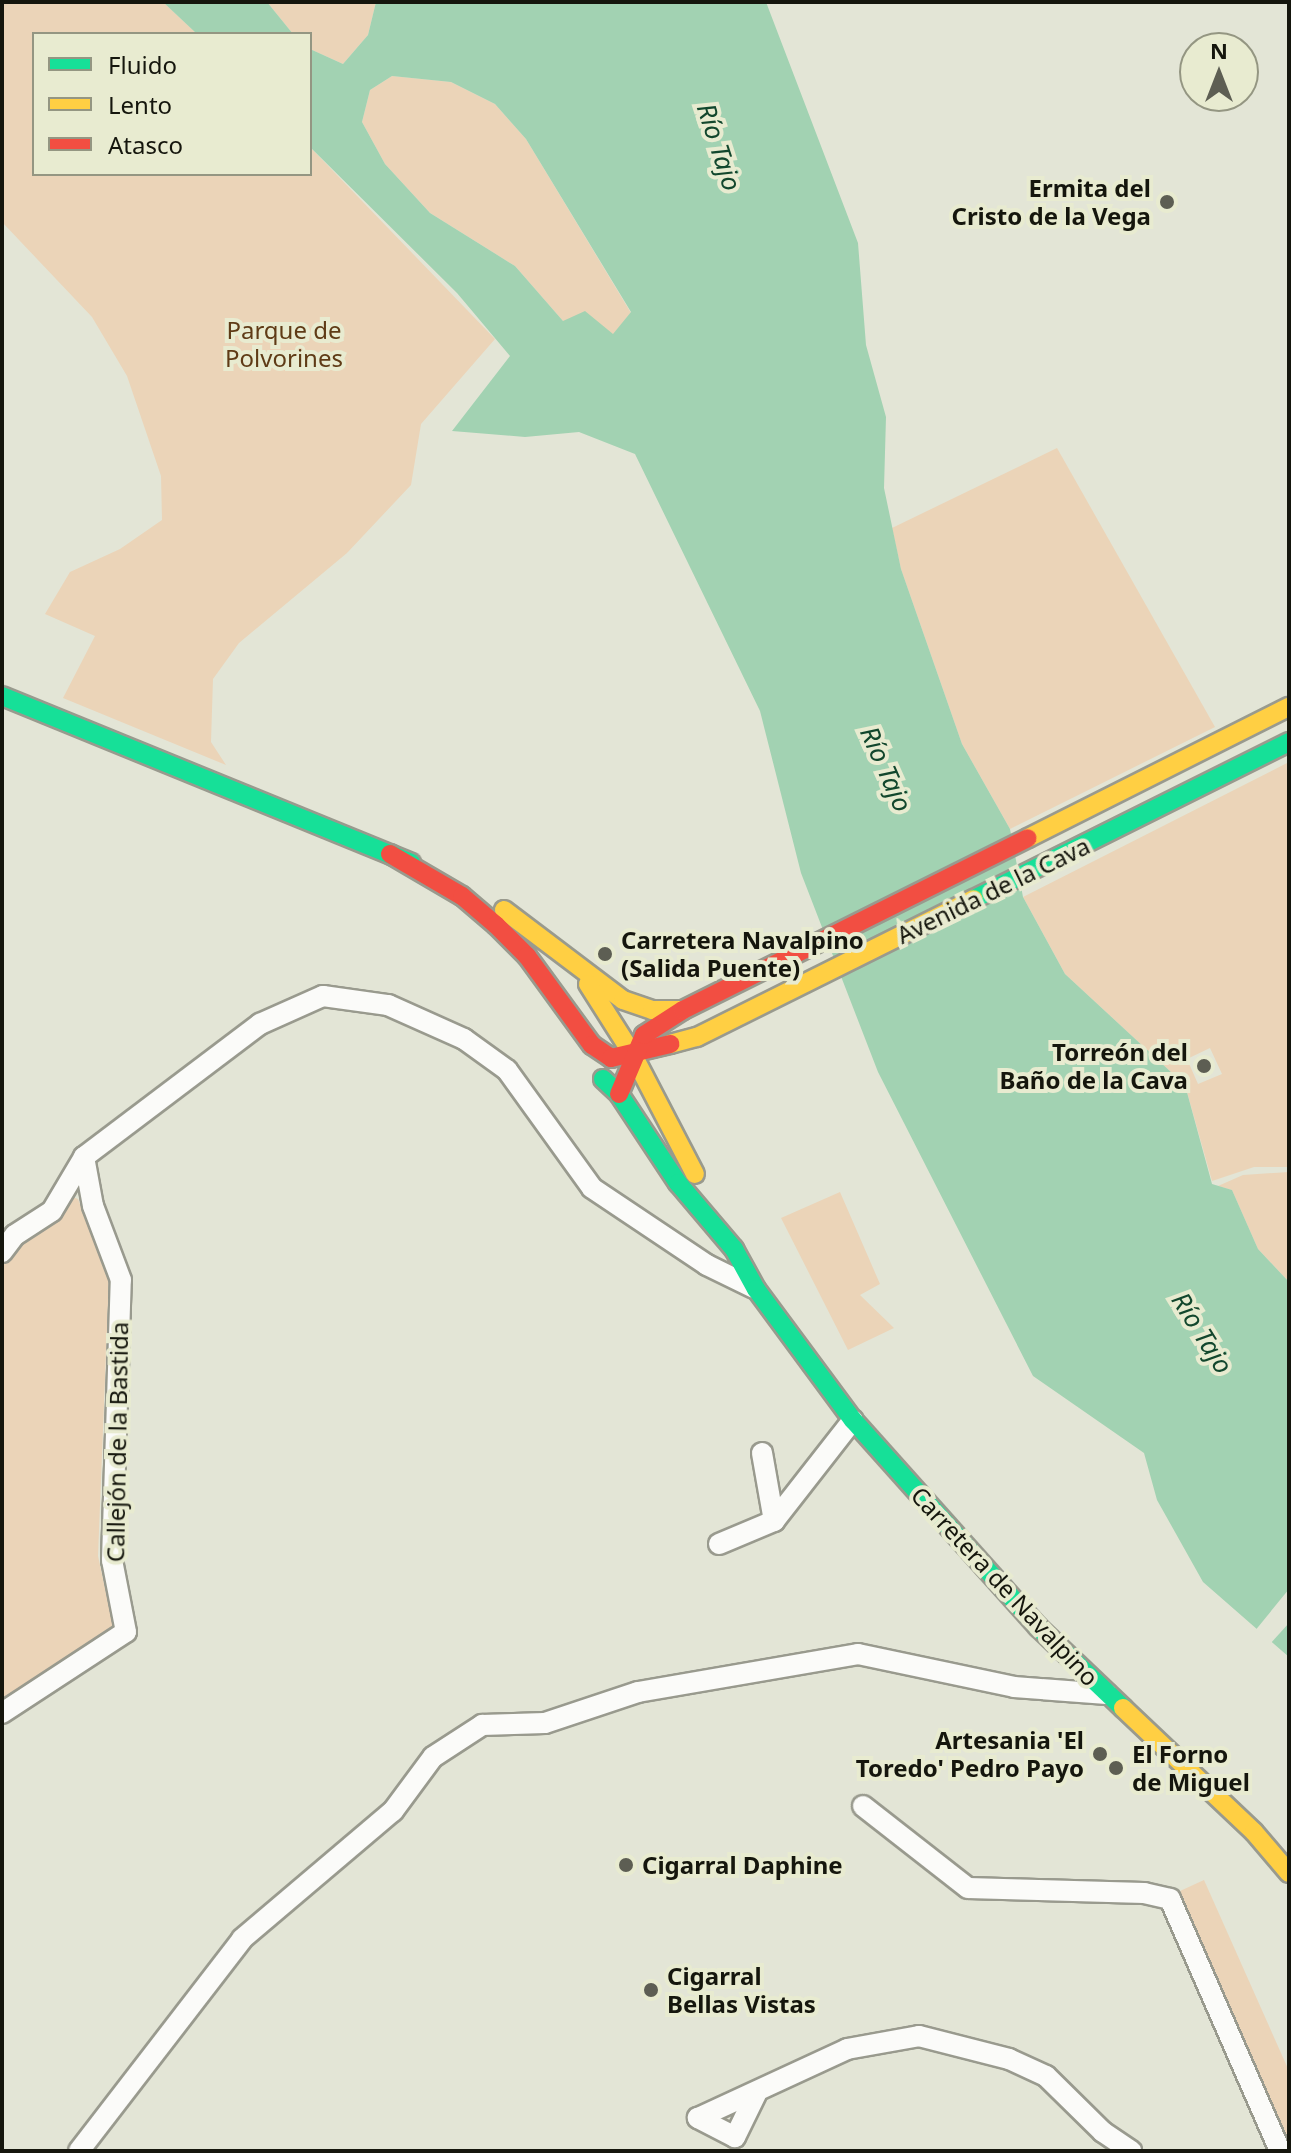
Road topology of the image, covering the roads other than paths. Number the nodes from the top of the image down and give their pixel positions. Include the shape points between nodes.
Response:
1 (2, 696) edge
2 (1289, 707) edge
3 (1289, 742) edge
4 (390, 854) junction
5 (552, 944) junction
6 (508, 965) dead end
7 (683, 1010) junction
8 (558, 1034) dead end
9 (697, 1037) junction
10 (633, 1055) junction
11 (619, 1094) junction
12 (670, 1119) junction
13 (84, 1157) junction
14 (734, 1249) junction
15 (2, 1252) edge
16 (756, 1289) junction
17 (853, 1420) junction
18 (762, 1453) dead end
19 (774, 1521) junction
20 (719, 1544) dead end
21 (1107, 1694) junction
22 (2, 1713) edge
23 (863, 1806) dead end
24 (1289, 1873) edge
25 (756, 2094) dead end
26 (79, 2151) edge
27 (1131, 2151) edge
28 (1280, 2151) edge

1 - 4 main road
2 - 7 main road, Avenida de la Cava
3 - 9 main road, Avenida de la Cava
4 - 5 main road via 471,887
4 - 6 main road via 470,919
4 - 10 main road via 462,896 496,925 527,956 592,1045 611,1058
5 - 7 main road via 637,1007
5 - 10 main road via 605,1005
7 - 10 main road, Avenida de la Cava via 644,1035
8 - 11 main road
9 - 10 main road, Avenida de la Cava
9 - 12 main road via 672,1075
10 - 11 main road
10 - 12 main road
11 - 14 main road via 678,1183
12 - 14 main road
13 - 15 street via 52,1211 15,1235
13 - 16 street via 260,1024 323,996 388,1005 464,1039 507,1070 592,1188 707,1265
13 - 22 street, Callejón de la Bastida via 93,1206 121,1280 112,1560 126,1632
14 - 16 main road, Carretera de Navalpino
16 - 17 main road, Carretera de Navalpino
17 - 19 street
17 - 21 main road, Carretera de Navalpino via 1038,1627
18 - 19 street
19 - 20 street
21 - 24 main road, Carretera de Navalpino
21 - 26 street via 1014,1687 858,1654 638,1692 545,1723 482,1725 433,1757 393,1811 242,1939
23 - 28 street via 968,1888 1144,1893 1170,1899
25 - 27 street via 847,2049 919,2036 1009,2059 1046,2076 1103,2132

